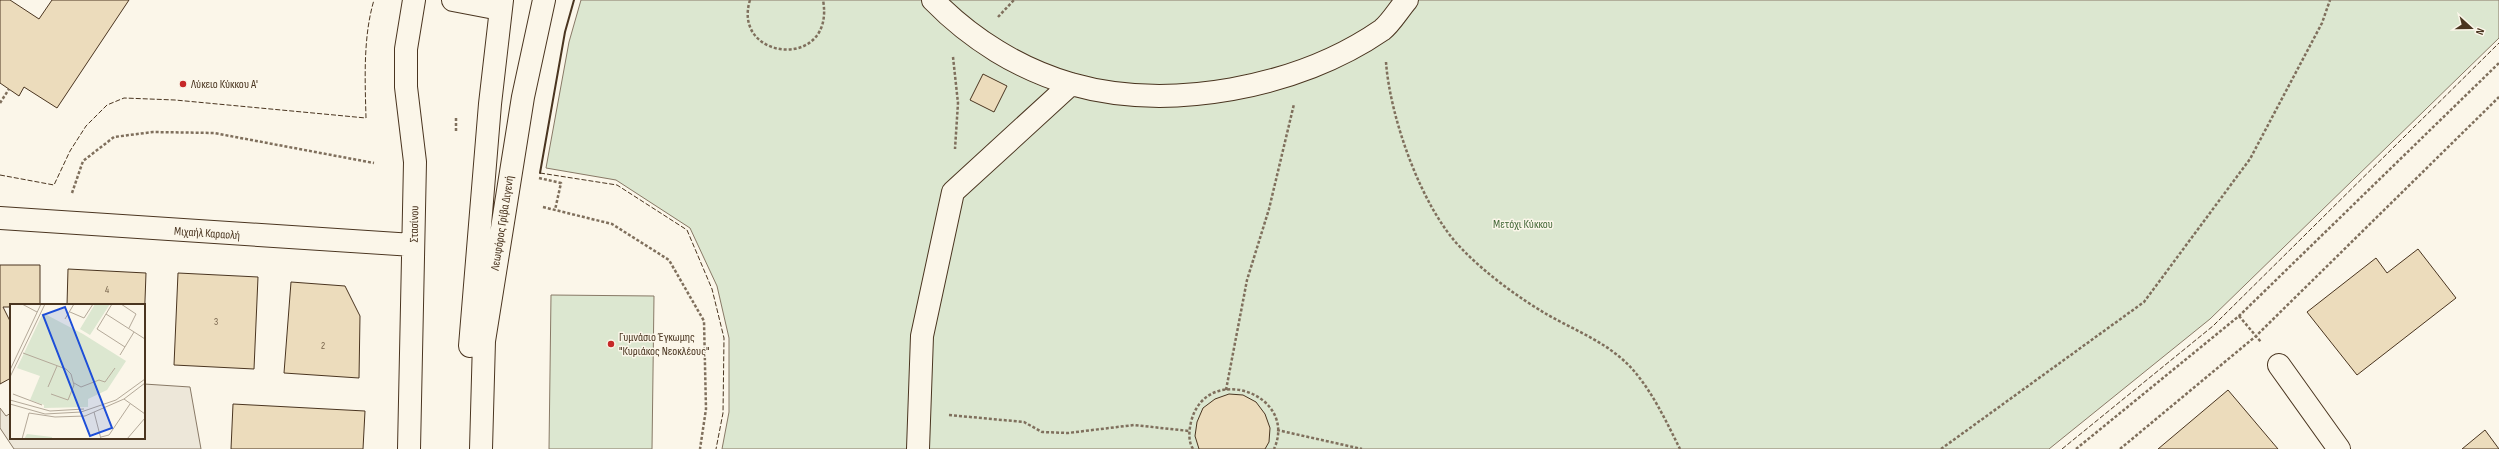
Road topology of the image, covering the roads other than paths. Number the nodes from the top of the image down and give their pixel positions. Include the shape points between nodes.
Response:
1 (414, 0) edge
2 (453, 0) edge
3 (544, 0) edge
4 (1407, 0) edge
5 (501, 5) edge
6 (941, 8) edge
7 (1071, 84) junction
8 (0, 218) edge
9 (413, 245) junction
10 (2279, 365) dead end
11 (409, 449) edge
12 (467, 449) edge
13 (481, 449) edge
14 (918, 449) edge
15 (2339, 449) edge

1 - 9 street, Στασίνου via 406,49 406,87 415,162
2 - 5 street
3 - 13 street, Λεωφόρος Γρίβα Διγενή via 523,97 484,341
4 - 7 street via 1383,29 1333,57 1250,87 1168,96
5 - 12 street, Λεωφόρος Γρίβα Διγενή via 470,339
6 - 7 street via 977,40 1023,65
7 - 14 street via 953,192 922,336
8 - 9 street, Μιχαήλ Καραολή via 60,224
9 - 11 street, Στασίνου
10 - 15 street

